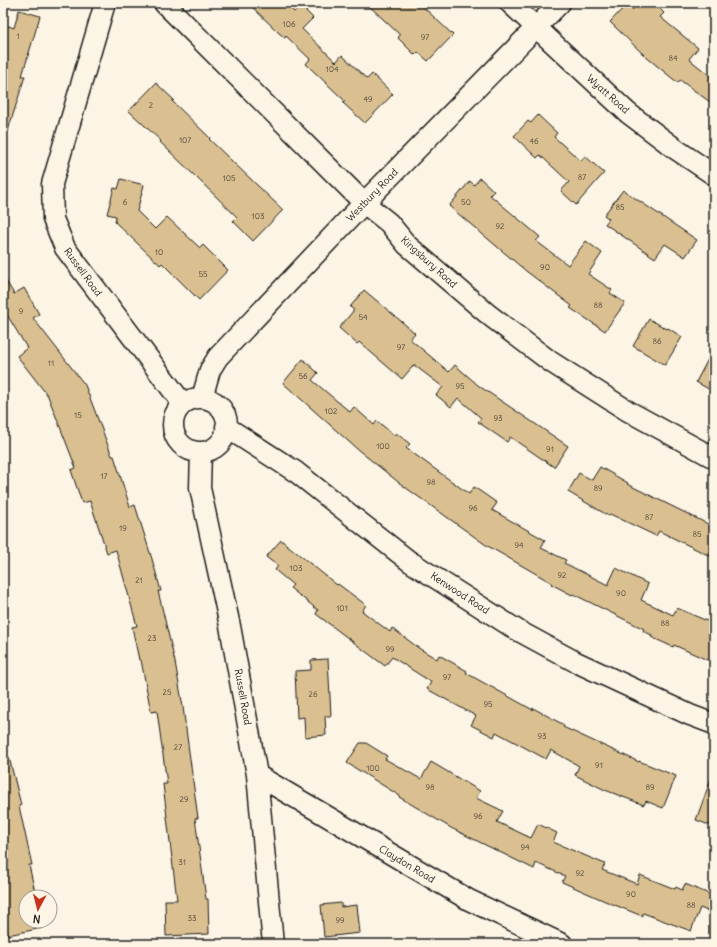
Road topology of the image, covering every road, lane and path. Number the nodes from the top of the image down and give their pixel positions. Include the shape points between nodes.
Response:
1 (106, 3) edge
2 (164, 3) edge
3 (510, 3) edge
4 (560, 3) edge
5 (536, 28) junction
6 (714, 175) edge
7 (364, 203) junction
8 (202, 398) junction
9 (183, 404) junction
10 (226, 427) junction
11 (201, 452) junction
12 (714, 458) edge
13 (714, 724) edge
14 (257, 775) junction
15 (273, 944) edge
16 (562, 944) edge

1 - 9 street, Russell Road via 52,184 53,219 65,248
2 - 7 street, Kingsbury Road
3 - 5 street, Wyatt Road
4 - 5 street, Westbury Road
5 - 6 street, Wyatt Road via 628,113
5 - 7 street, Westbury Road
7 - 8 street, Westbury Road via 218,357 210,370
7 - 12 street, Kingsbury Road via 388,223 407,245 489,315 551,362 628,411
8 - 9 street via 195,398
8 - 10 street via 210,400 222,411
9 - 11 street via 174,418 174,434 185,447
10 - 11 street via 225,435 215,447
10 - 13 street, Kenwood Road via 296,472 409,561 517,630 576,662
11 - 14 street, Russell Road via 200,488 230,626
14 - 15 street, Russell Road
14 - 16 street, Claydon Road via 469,900

